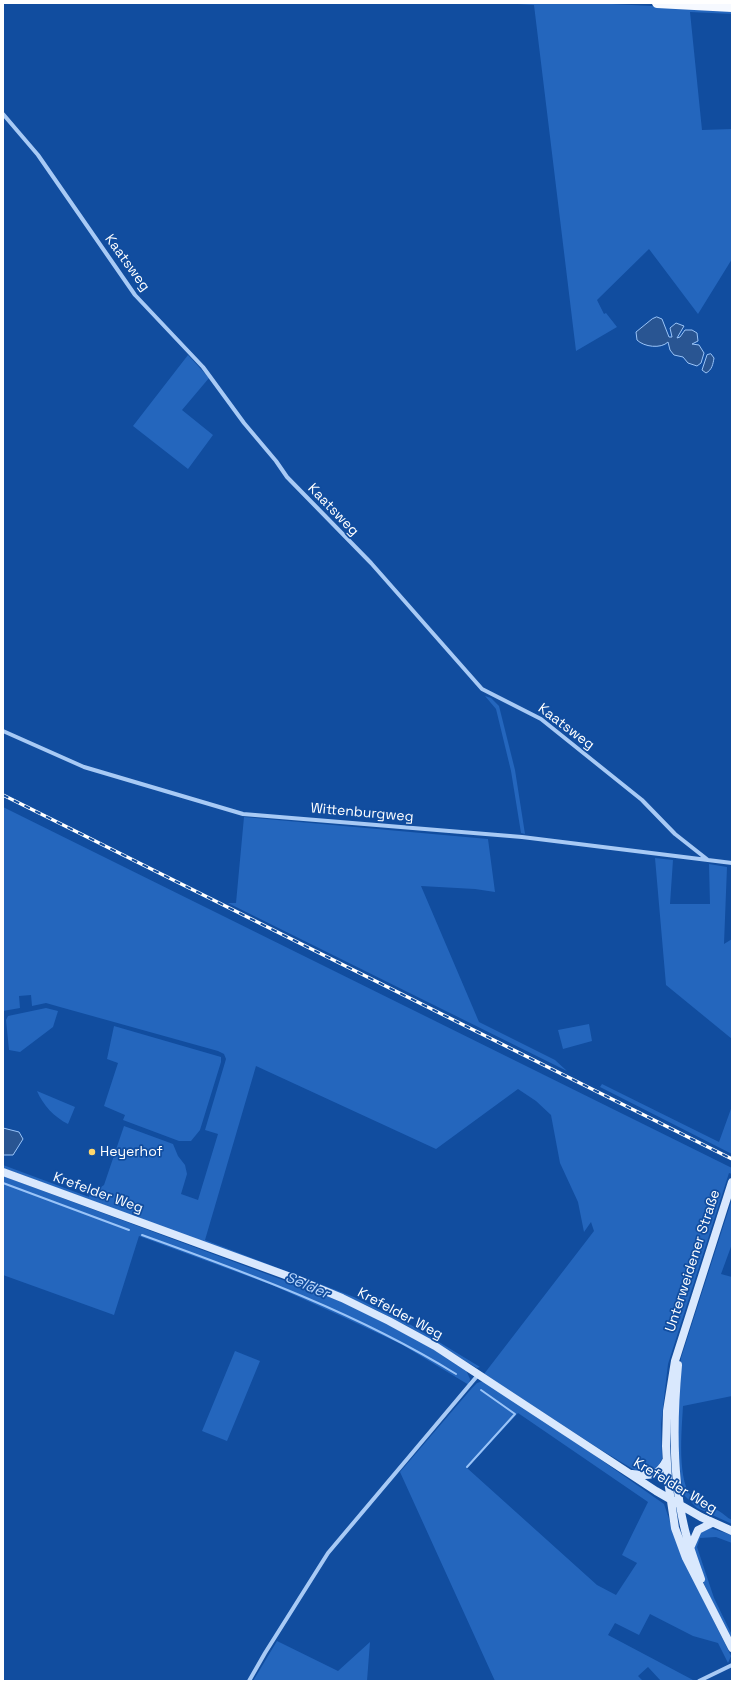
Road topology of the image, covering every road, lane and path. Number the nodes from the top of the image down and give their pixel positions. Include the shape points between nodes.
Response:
1 (657, 3) edge
2 (732, 6) edge
3 (3, 114) edge
4 (3, 731) edge
5 (708, 860) junction
6 (732, 863) edge
7 (3, 1172) edge
8 (732, 1182) edge
9 (680, 1349) junction
10 (478, 1374) junction
11 (666, 1461) junction
12 (629, 1474) junction
13 (671, 1500) junction
14 (681, 1506) junction
15 (712, 1523) junction
16 (732, 1532) edge
17 (690, 1547) junction
18 (713, 1613) junction
19 (732, 1648) edge
20 (732, 1665) edge
21 (249, 1681) edge
22 (699, 1681) edge

1 - 2 main road
3 - 5 street, Kaatsweg via 38,155 136,295 203,366 286,477 371,563 482,689 541,719 642,800 675,834
4 - 5 street, Wittenburgweg via 84,767 243,814 522,837
5 - 6 street, Wittenburgweg
7 - 10 street, Krefelder Weg via 342,1298 389,1321
8 - 9 street, Unterweidener Straße
9 - 11 street, Unterweidener Straße via 672,1374 667,1411
9 - 14 street, Unterweidener Straße via 674,1416
10 - 12 street, Krefelder Weg
10 - 21 street via 328,1553
11 - 12 street via 660,1470 652,1475
11 - 13 street, Unterweidener Straße
12 - 13 street, Krefelder Weg
13 - 14 street, Krefelder Weg
13 - 18 street, Unterweidener Straße via 675,1528 686,1558
14 - 15 street, Krefelder Weg
14 - 17 street, Unterweidener Straße
15 - 16 street, Krefelder Weg
15 - 17 street via 698,1530
17 - 18 street, Unterweidener Straße
18 - 19 street, Unterweidener Straße
20 - 22 street

